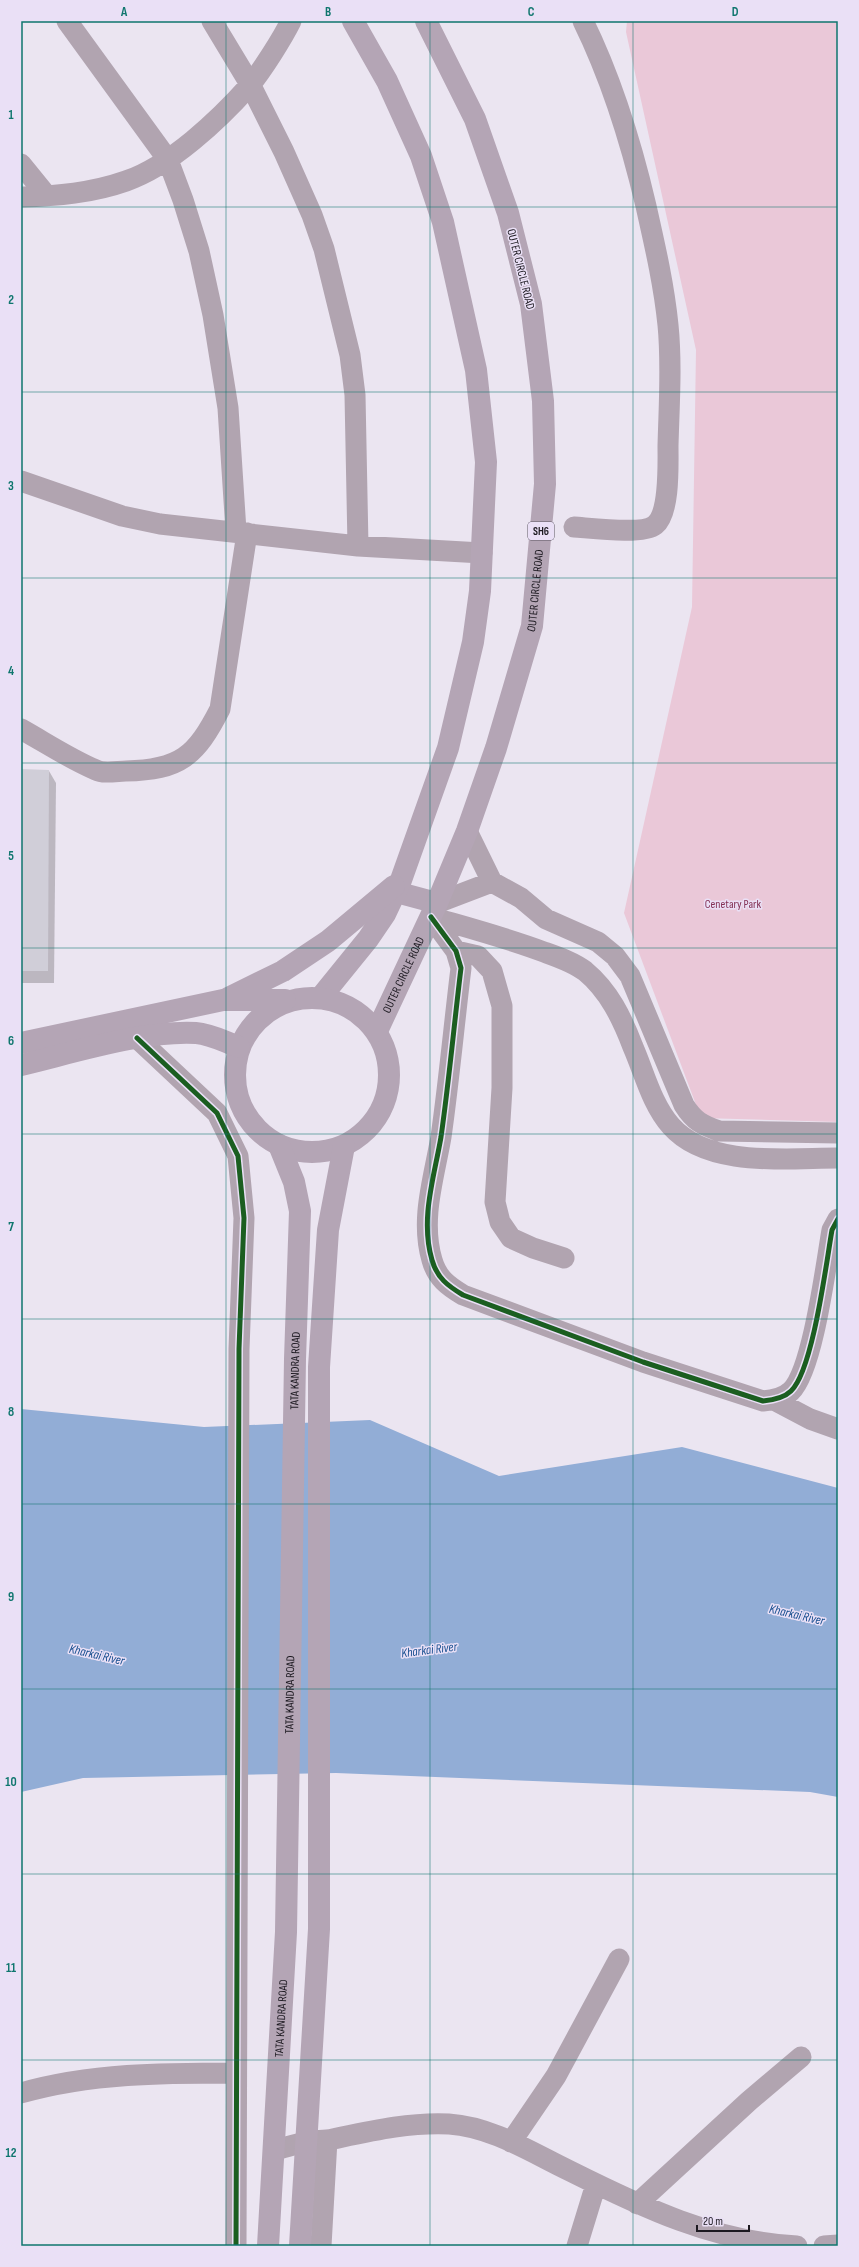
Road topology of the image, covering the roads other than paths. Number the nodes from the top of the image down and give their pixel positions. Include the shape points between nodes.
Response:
1 (67, 21) edge
2 (212, 21) edge
3 (291, 21) edge
4 (353, 21) edge
5 (426, 21) edge
6 (583, 21) edge
7 (250, 84) junction
8 (168, 160) junction
9 (21, 164) edge
10 (47, 196) junction
11 (21, 197) edge
12 (21, 481) edge
13 (574, 527) dead end
14 (241, 532) junction
15 (358, 546) junction
16 (482, 553) junction
17 (21, 729) edge
18 (467, 832) junction
19 (492, 882) junction
20 (398, 886) junction
21 (434, 910) junction
22 (583, 935) junction
23 (456, 951) junction
24 (569, 962) junction
25 (321, 997) junction
26 (223, 1000) junction
27 (288, 1000) junction
28 (377, 1031) junction
29 (137, 1038) junction
30 (21, 1043) edge
31 (239, 1047) junction
32 (21, 1065) edge
33 (838, 1133) edge
34 (279, 1146) junction
35 (344, 1146) junction
36 (838, 1158) edge
37 (838, 1219) edge
38 (564, 1258) dead end
39 (774, 1400) junction
40 (838, 1429) edge
41 (619, 1959) dead end
42 (801, 2057) dead end
43 (236, 2072) junction
44 (21, 2093) edge
45 (317, 2141) junction
46 (511, 2142) junction
47 (274, 2150) junction
48 (596, 2184) junction
49 (637, 2204) junction
50 (838, 2245) edge
51 (236, 2246) edge
52 (268, 2246) edge
53 (300, 2246) edge
54 (321, 2246) edge
55 (577, 2246) edge
56 (797, 2246) edge
57 (824, 2246) edge

1 - 8 street
2 - 7 street
3 - 7 street
4 - 16 main road via 387,81 421,156 443,222 459,287 476,378 486,462
5 - 18 main road, OUTER CIRCLE ROAD / SH6 via 475,119 508,214 531,304 543,401 545,484 532,626 496,748
6 - 13 street via 619,107 636,163 656,251 668,325 670,363 668,470 660,519 654,526 639,529
7 - 8 street via 209,125
7 - 15 street via 312,215 324,249 350,355 355,395
8 - 10 street via 128,181 95,190
8 - 14 street via 199,252 213,315 228,408
9 - 10 street
10 - 11 street
12 - 14 street via 122,516 160,524
14 - 15 street
14 - 17 street via 220,709 208,734 197,747 180,762 166,767 98,771
15 - 16 street
16 - 20 main road via 473,642 448,748
18 - 19 street
18 - 21 main road, OUTER CIRCLE ROAD / SH6
19 - 21 street
19 - 22 street via 521,898 546,918
20 - 21 main road
20 - 25 main road via 385,914 368,939
20 - 26 main road via 328,941 283,971
21 - 23 street
21 - 24 street
21 - 28 main road, OUTER CIRCLE ROAD / SH6
22 - 24 street
22 - 33 street via 598,942 615,956 630,976 684,1105 692,1118 701,1125 719,1131
23 - 38 street via 478,956 492,971 502,1006 502,1080 495,1202 500,1222 511,1238
23 - 39 street via 461,968 441,1137 426,1221 437,1275 448,1286 463,1295 643,1362 763,1401
24 - 36 street via 584,970 601,986 612,1002 624,1024 658,1106 670,1126 684,1139 710,1151 738,1157
25 - 27 main road
25 - 28 main road via 353,1008
26 - 27 main road
26 - 30 main road
27 - 31 main road via 267,1011 251,1027
28 - 35 main road via 389,1062 387,1096 372,1126
29 - 31 main road via 171,1033 197,1033
29 - 32 main road
29 - 43 street via 217,1113 238,1156 244,1218 239,1349
31 - 34 main road via 235,1070 239,1100 254,1127
34 - 35 main road via 312,1153
34 - 47 main road, TATA KANDRA ROAD via 294,1182 300,1211 295,1359 286,1932
35 - 45 main road via 328,1230 319,1367
37 - 39 street via 832,1230 809,1355 800,1379 791,1391
39 - 40 street
41 - 46 street via 556,2076
42 - 49 street
43 - 44 street via 144,2074 54,2084
43 - 51 street
45 - 46 street via 387,2128 450,2124 486,2132
45 - 47 street
45 - 53 main road
45 - 54 street
46 - 48 street
47 - 52 main road, TATA KANDRA ROAD
48 - 49 street
48 - 55 street
49 - 56 street via 706,2230 778,2245
50 - 57 street

